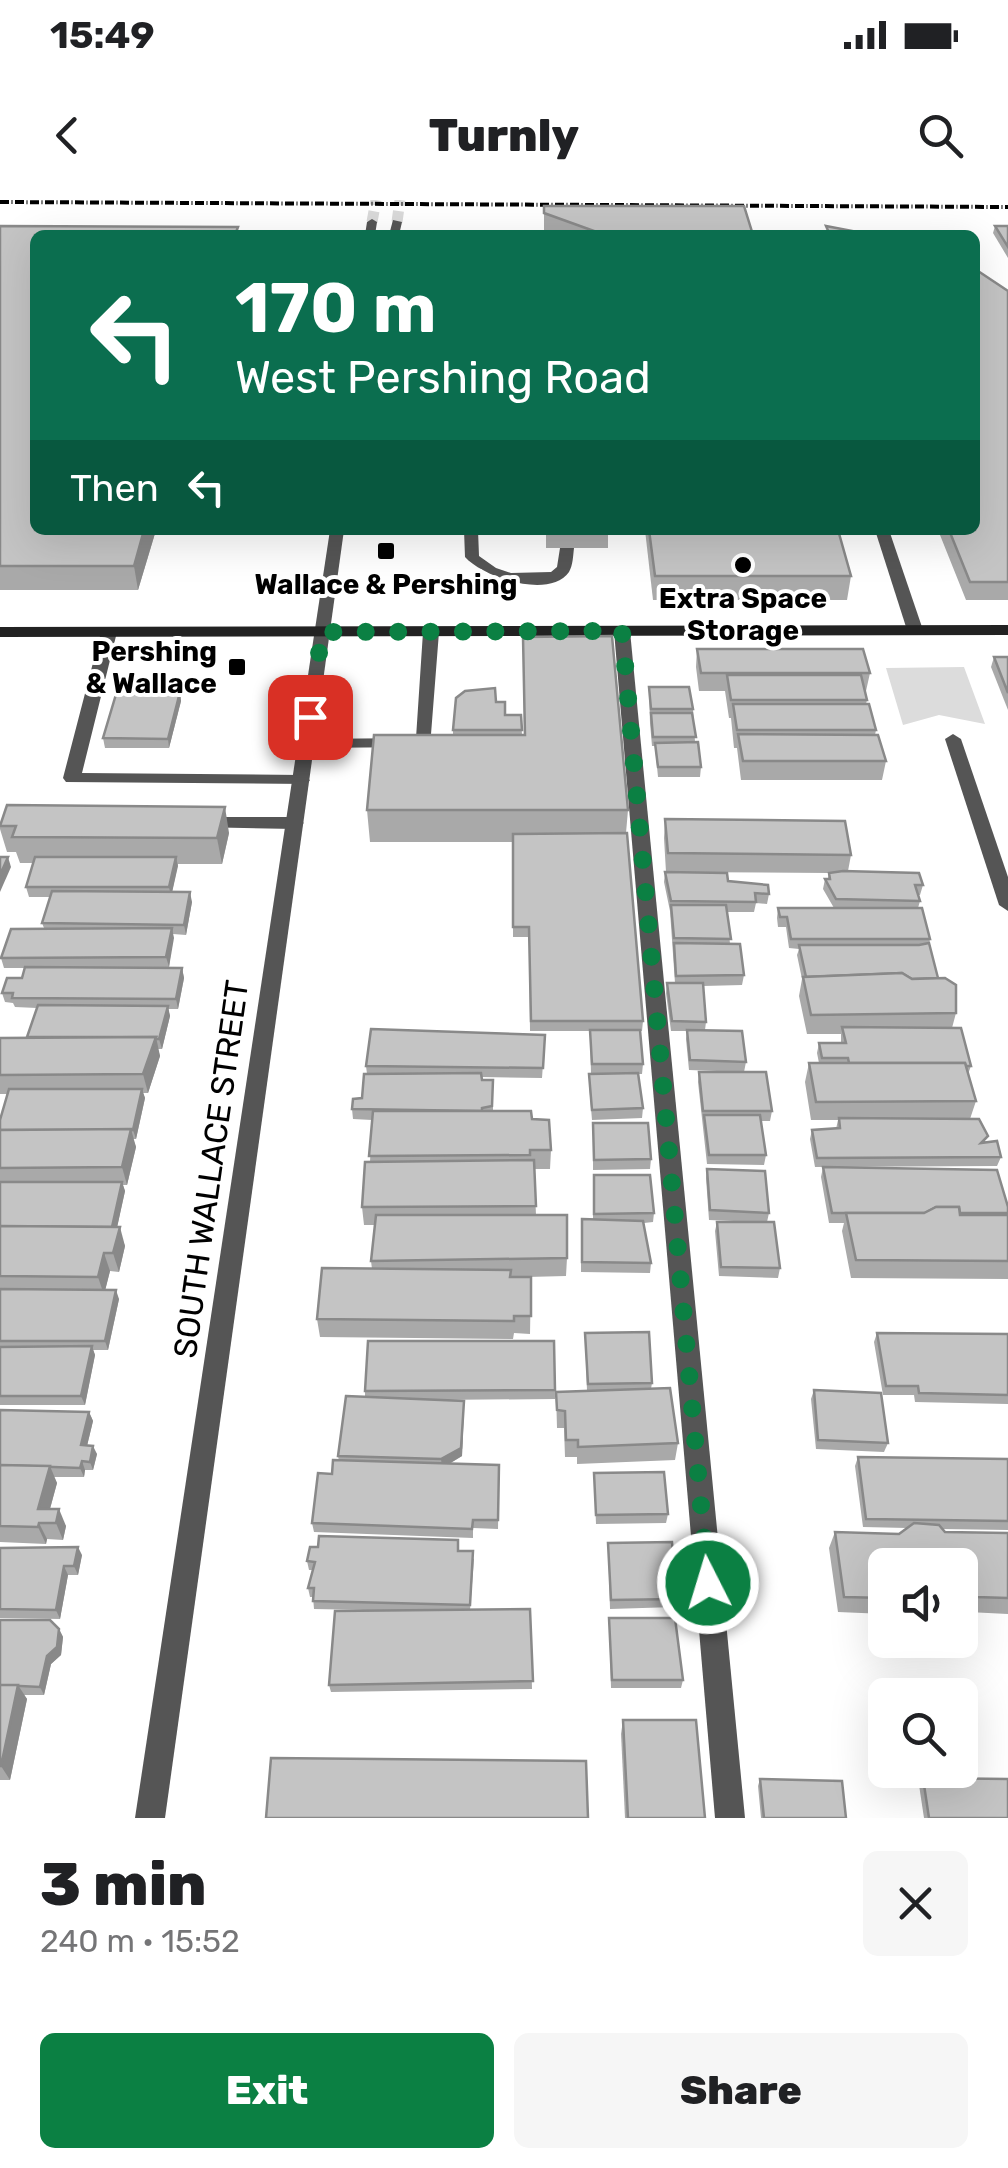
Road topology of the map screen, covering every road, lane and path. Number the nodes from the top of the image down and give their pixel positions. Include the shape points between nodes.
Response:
1 (372, 222) tunnel mouth
2 (397, 222) tunnel mouth
3 (371, 230) edge
4 (395, 230) edge
5 (336, 535) edge
6 (472, 535) edge
7 (884, 535) edge
8 (567, 548) dead end
9 (915, 630) junction
10 (1008, 630) edge
11 (622, 631) junction
12 (0, 632) edge
13 (110, 632) junction
14 (322, 632) junction
15 (431, 632) junction
16 (953, 740) dead end
17 (306, 744) junction
18 (301, 780) junction
19 (187, 823) edge
20 (294, 823) junction
21 (1008, 905) edge
22 (150, 1818) edge
23 (730, 1818) edge

1 - 3 street
2 - 4 street
5 - 14 street, SOUTH WALLACE STREET
6 - 8 street via 472,557 508,578 556,576
7 - 9 street
9 - 10 main road
9 - 11 main road
11 - 15 main road
11 - 23 street
12 - 13 main road
13 - 14 main road
13 - 18 street via 72,778
14 - 15 main road
14 - 17 street, SOUTH WALLACE STREET
15 - 17 street via 424,743
16 - 21 street
17 - 18 street, SOUTH WALLACE STREET
18 - 20 street, SOUTH WALLACE STREET
19 - 20 street
20 - 22 street, SOUTH WALLACE STREET

